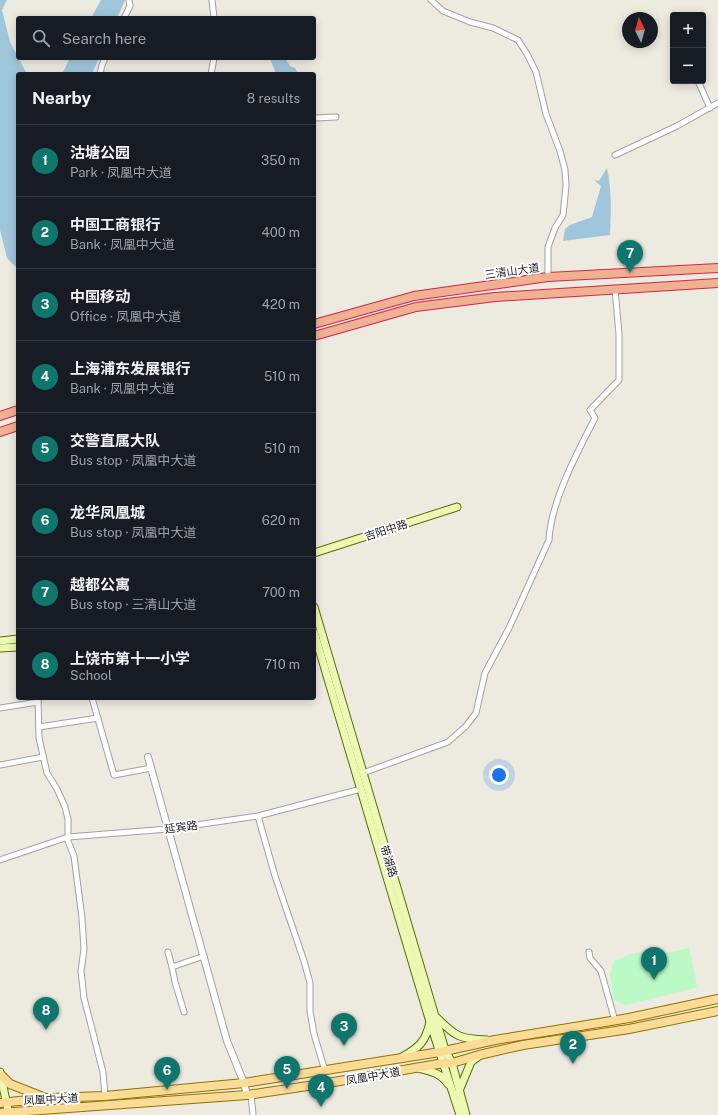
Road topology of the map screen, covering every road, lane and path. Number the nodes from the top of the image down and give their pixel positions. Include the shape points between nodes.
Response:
1 (129, 0) edge
2 (212, 0) edge
3 (431, 0) edge
4 (125, 16) edge
5 (214, 16) edge
6 (104, 60) edge
7 (214, 60) edge
8 (100, 72) edge
9 (211, 72) edge
10 (699, 84) edge
11 (718, 103) edge
12 (710, 108) junction
13 (336, 117) dead end
14 (316, 118) edge
15 (615, 155) dead end
16 (718, 268) edge
17 (548, 276) junction
18 (718, 283) edge
19 (615, 289) junction
20 (316, 323) edge
21 (316, 335) edge
22 (16, 411) edge
23 (0, 416) edge
24 (16, 427) edge
25 (0, 432) edge
26 (457, 507) dead end
27 (316, 552) edge
28 (316, 614) edge
29 (16, 639) edge
30 (316, 639) edge
31 (0, 641) edge
32 (16, 647) edge
33 (0, 648) edge
34 (38, 700) edge
35 (93, 700) edge
36 (0, 708) edge
37 (98, 718) junction
38 (38, 727) junction
39 (148, 756) dead end
40 (43, 757) junction
41 (0, 765) edge
42 (151, 768) junction
43 (363, 773) junction
44 (361, 789) junction
45 (258, 816) junction
46 (168, 829) junction
47 (68, 837) junction
48 (0, 860) edge
49 (168, 952) dead end
50 (589, 952) dead end
51 (204, 956) junction
52 (172, 967) junction
53 (718, 1000) edge
54 (718, 1011) edge
55 (184, 1012) dead end
56 (433, 1019) junction
57 (615, 1021) junction
58 (495, 1040) junction
59 (443, 1051) junction
60 (479, 1055) junction
61 (398, 1059) junction
62 (448, 1063) junction
63 (418, 1068) junction
64 (325, 1071) junction
65 (1, 1074) edge
66 (244, 1083) junction
67 (456, 1091) junction
68 (249, 1095) junction
69 (105, 1096) junction
70 (47, 1098) junction
71 (2, 1102) edge
72 (46, 1109) junction
73 (5, 1114) edge
74 (34, 1115) edge
75 (253, 1115) edge
76 (460, 1115) edge
77 (466, 1115) edge

1 - 4 street via 130,6
2 - 5 street
3 - 17 street via 443,11 493,28 518,40 536,72 546,114 565,170 563,215 548,247
6 - 8 street
7 - 9 street
10 - 12 street
11 - 12 street
12 - 15 street
13 - 14 street
16 - 17 highway, 三清山大道
17 - 20 highway, 三清山大道 via 414,296
18 - 19 highway
19 - 21 highway via 495,297 416,307
19 - 43 street via 619,334 619,380 590,410 596,418 565,480 549,526 549,540 509,628 485,673 476,713 448,742
22 - 23 highway
24 - 25 highway
26 - 27 main road, 吉阳中路
28 - 43 main road, 带湖路
29 - 31 main road
30 - 44 main road, 带湖路
32 - 33 main road
34 - 36 street
34 - 38 street
35 - 37 street
37 - 38 street
37 - 42 street via 114,775
38 - 40 street
39 - 42 street
40 - 41 street
40 - 47 street via 47,773 65,807
42 - 46 street
43 - 56 main road, 带湖路
44 - 45 street, 延宾路
44 - 56 main road, 带湖路
45 - 46 street, 延宾路
45 - 64 street via 310,983 310,1011
46 - 47 street, 延宾路
46 - 51 street
47 - 48 street, 延宾路
47 - 69 street via 74,856 82,918 84,949 81,971 84,998 103,1072
49 - 52 street
50 - 57 street via 590,958 601,971 605,981
51 - 52 street
51 - 66 street via 227,1041
52 - 55 street
53 - 57 main road, 凤凰中大道
54 - 60 main road, 凤凰中大道
56 - 58 main road via 455,1035 468,1039
56 - 59 main road, 带湖路
56 - 61 main road via 422,1042 415,1050
57 - 58 main road, 凤凰中大道
58 - 59 main road, 凤凰中大道
59 - 61 main road, 凤凰中大道
59 - 62 main road, 带湖路
60 - 62 main road, 凤凰中大道
60 - 67 main road via 471,1062
61 - 64 main road, 凤凰中大道
62 - 63 main road, 凤凰中大道
62 - 67 main road, 带湖路
63 - 67 main road via 435,1072
63 - 68 main road, 凤凰中大道
64 - 66 main road, 凤凰中大道
65 - 70 main road via 10,1084
65 - 71 main road
66 - 68 street
66 - 69 main road, 凤凰中大道
67 - 76 main road, 带湖路
67 - 77 main road, 带湖路
68 - 72 main road, 凤凰中大道
68 - 75 street
69 - 70 main road, 凤凰中大道
70 - 71 main road, 凤凰中大道
71 - 73 main road
72 - 73 main road, 凤凰中大道
72 - 74 main road

